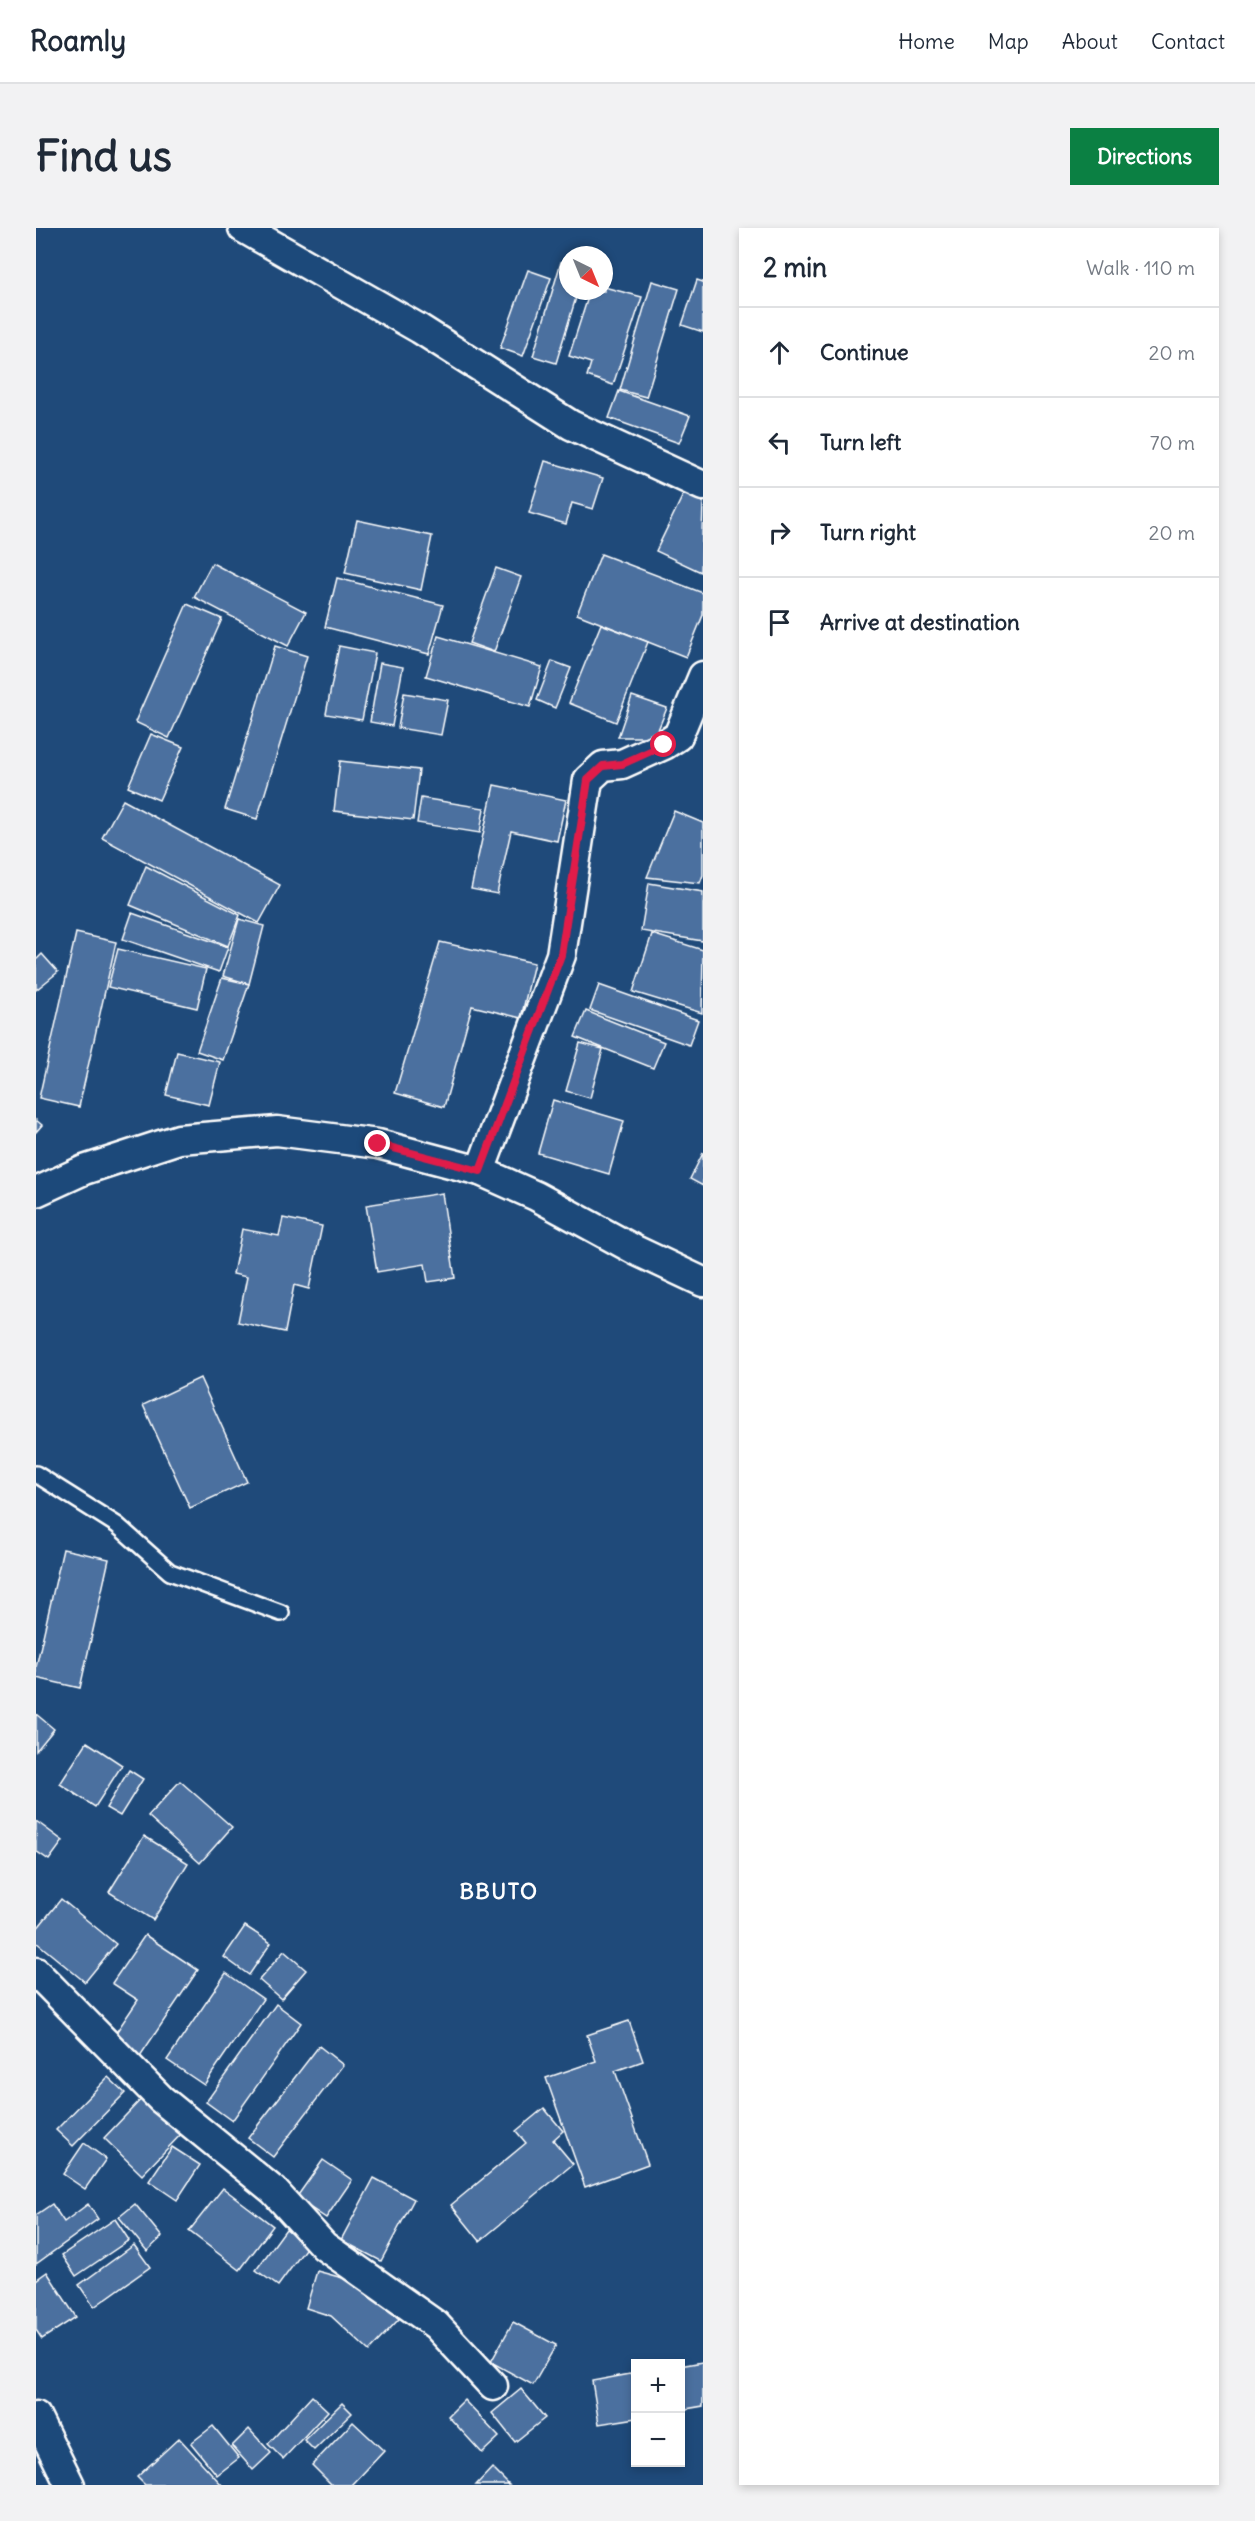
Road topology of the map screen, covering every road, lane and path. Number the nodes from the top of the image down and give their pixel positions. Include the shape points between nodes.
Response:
1 (243, 228) edge
2 (703, 486) edge
3 (703, 676) edge
4 (480, 1171) junction
5 (36, 1192) edge
6 (703, 1282) edge
7 (36, 1474) edge
8 (281, 1613) dead end
9 (36, 1972) edge
10 (493, 2386) dead end
11 (36, 2416) edge
12 (70, 2485) edge

1 - 2 street via 420,329 571,425
3 - 4 street via 678,736 622,764 603,766 588,780 561,955
4 - 5 street via 378,1144 277,1131 179,1139 84,1170
4 - 6 street
7 - 8 lane via 117,1525 170,1572
9 - 10 street via 160,2099 273,2192 324,2246 436,2325
11 - 12 street

